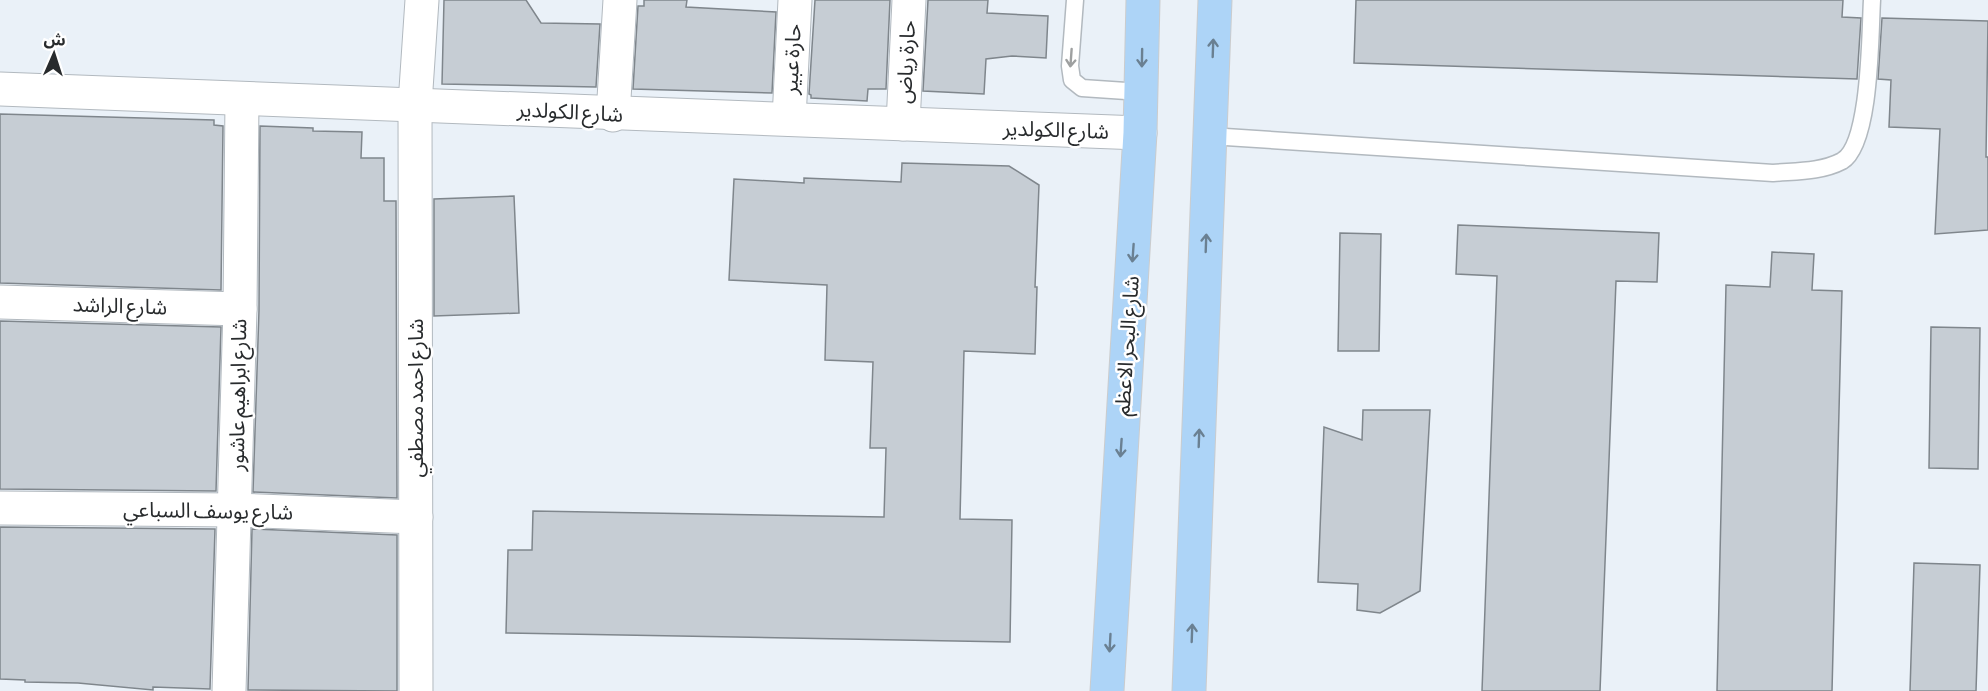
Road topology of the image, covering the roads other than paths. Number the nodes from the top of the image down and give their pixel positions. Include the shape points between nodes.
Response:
1 (422, 0) edge
2 (620, 0) edge
3 (795, 0) edge
4 (909, 0) edge
5 (1075, 0) edge
6 (1143, 0) edge
7 (1215, 0) edge
8 (1872, 0) edge
9 (0, 89) edge
10 (1141, 92) junction
11 (242, 99) junction
12 (415, 104) junction
13 (613, 115) junction
14 (789, 119) junction
15 (903, 124) junction
16 (1140, 133) junction
17 (1210, 136) junction
18 (0, 302) edge
19 (240, 309) junction
20 (0, 507) edge
21 (235, 510) junction
22 (416, 517) junction
23 (229, 691) edge
24 (416, 691) edge
25 (1107, 691) edge
26 (1189, 691) edge

1 - 12 street, شارع احمد مصطفي
2 - 13 street
3 - 14 street, حارة عبير
4 - 15 street, حارة رياض
5 -> 10 lane via 1072,80 1082,88
6 -> 10 main road, شارع البحر الاعظم
17 -> 7 main road
8 - 17 lane via 1866,108 1859,137 1844,160 1815,170 1773,173
9 - 11 street, شارع الكولدير
10 - 16 main road, شارع البحر الاعظم
11 - 12 street, شارع الكولدير
11 - 19 street, شارع ابراهيم عاشور
12 - 13 street, شارع الكولدير
12 - 22 street, شارع احمد مصطفي
13 - 14 street, شارع الكولدير
14 - 15 street, شارع الكولدير
15 - 16 street, شارع الكولدير
16 -> 25 main road, شارع البحر الاعظم
26 -> 17 main road
18 - 19 street, شارع الراشد
19 - 21 street, شارع ابراهيم عاشور
20 - 21 street, شارع يوسف السباعي
21 - 22 street, شارع يوسف السباعي
21 - 23 street, شارع ابراهيم عاشور
22 - 24 street, شارع احمد مصطفي

